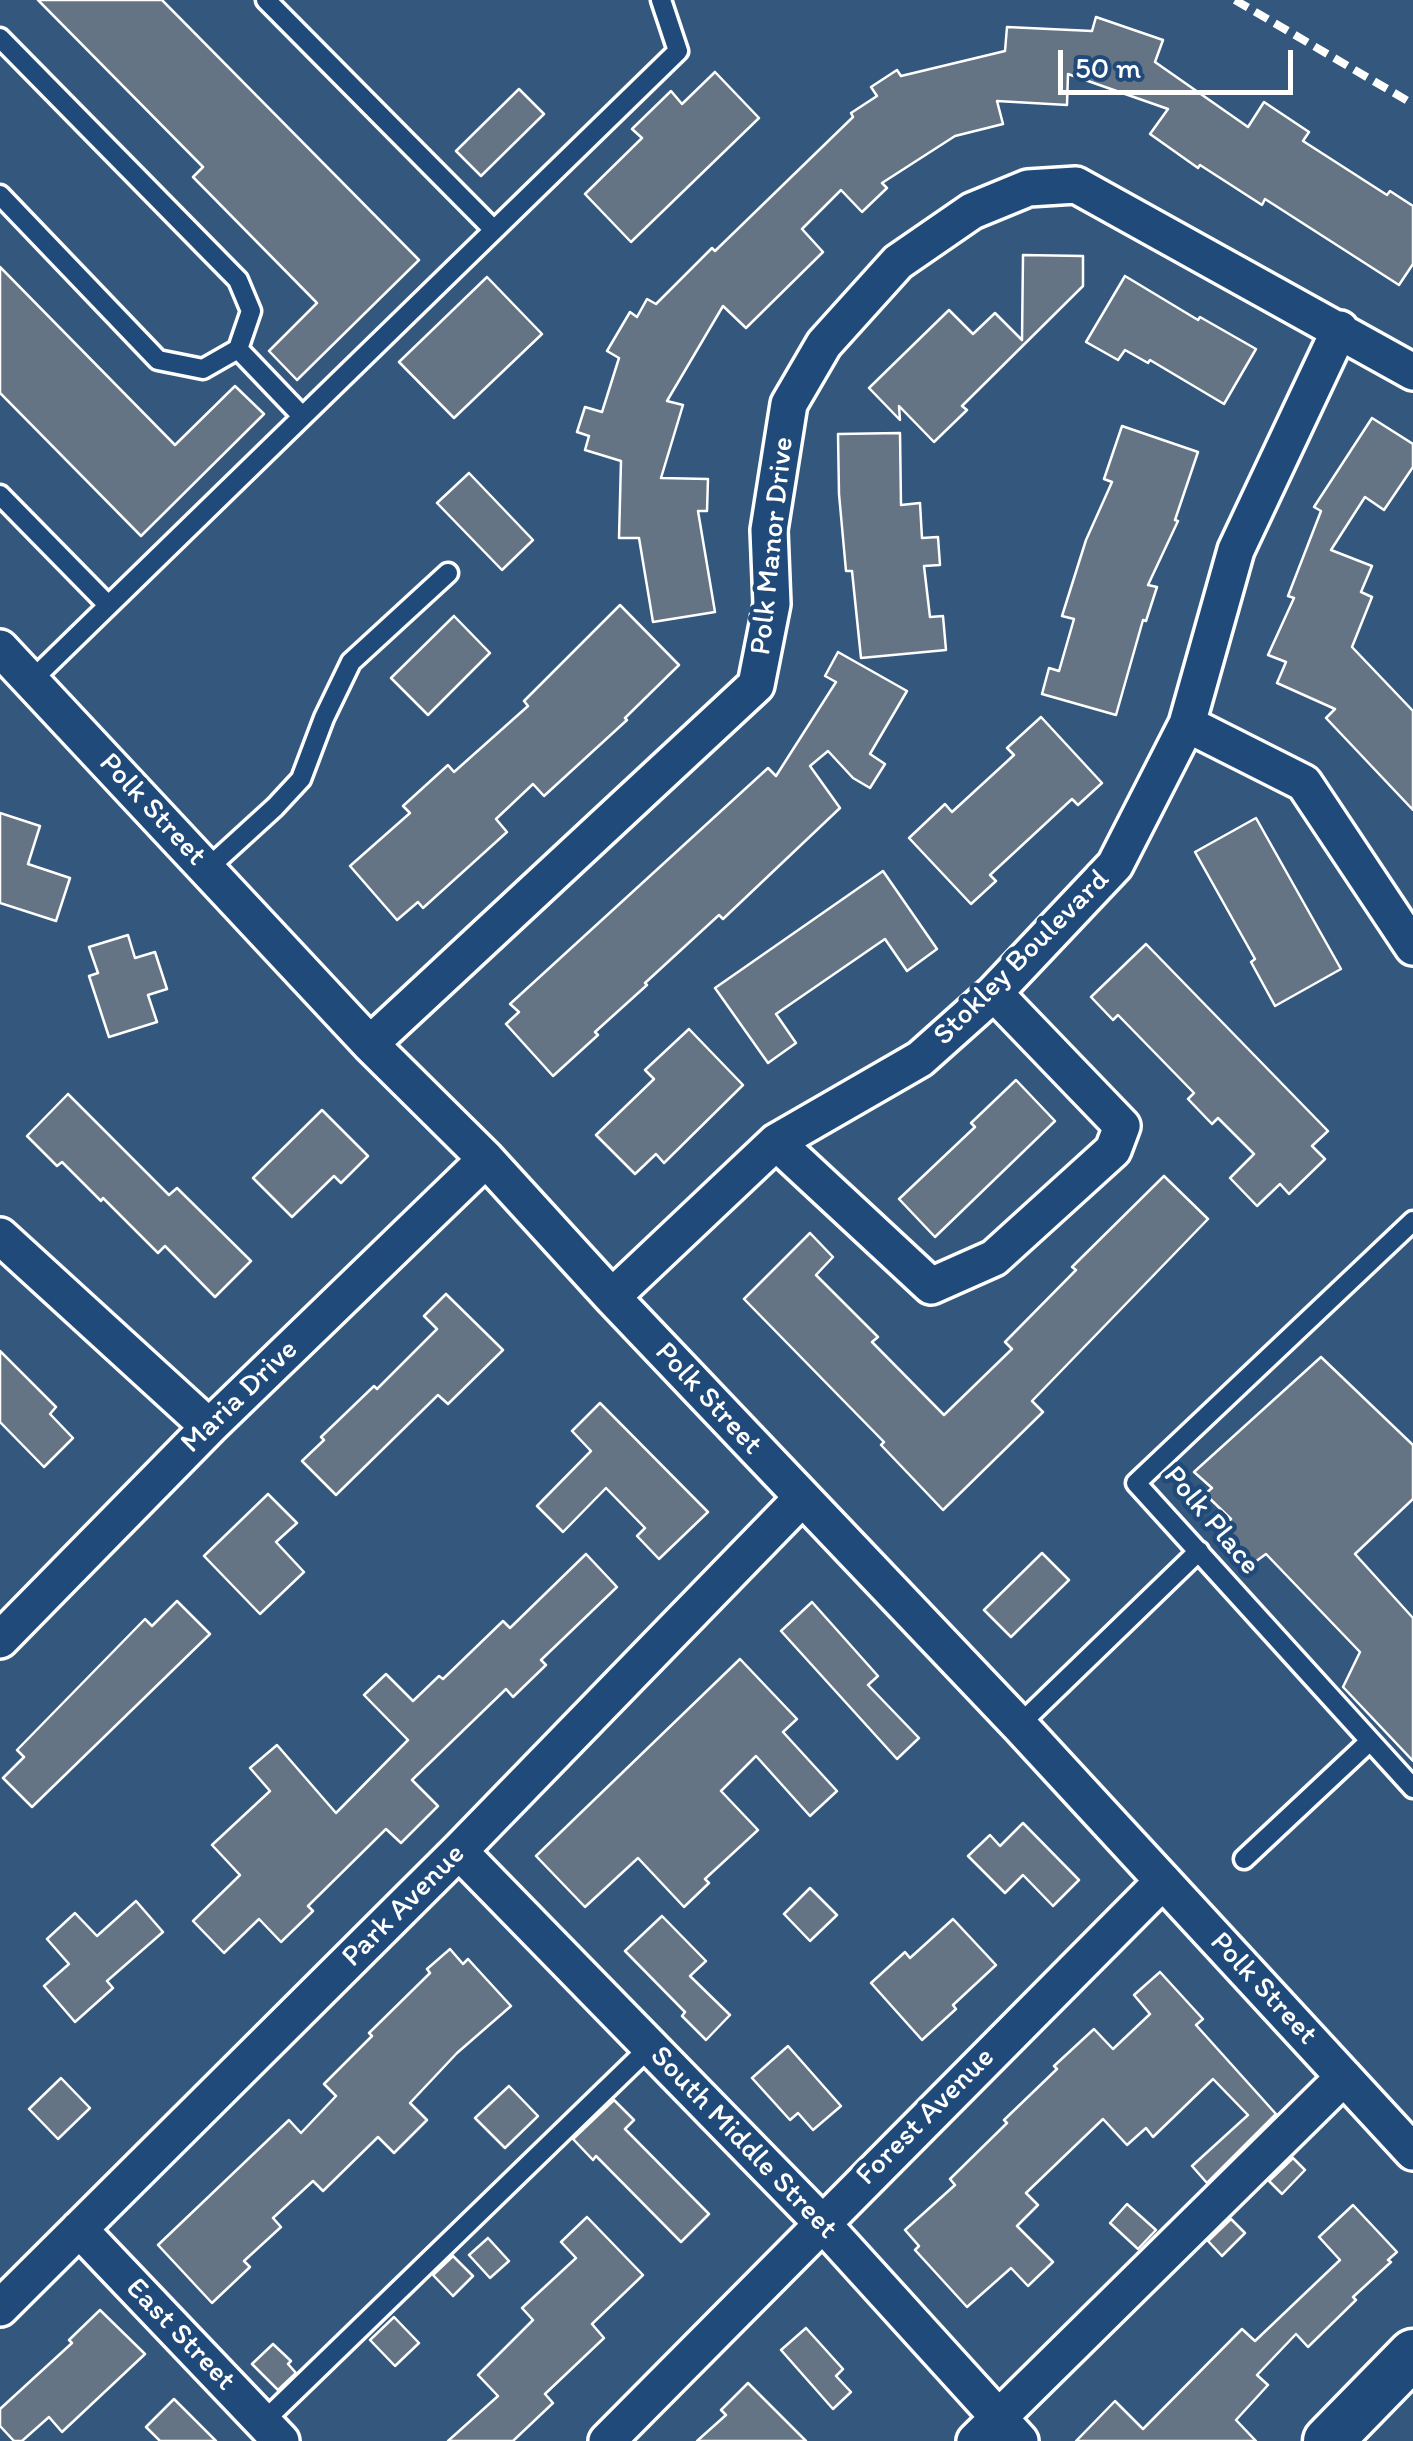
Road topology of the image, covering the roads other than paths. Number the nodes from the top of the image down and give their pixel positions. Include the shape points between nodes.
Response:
1 (266, 0) edge
2 (662, 0) edge
3 (0, 38) edge
4 (0, 194) edge
5 (494, 230) junction
6 (1340, 330) junction
7 (238, 349) junction
8 (1413, 372) edge
9 (302, 416) junction
10 (0, 495) edge
11 (448, 573) dead end
12 (108, 605) junction
13 (0, 648) edge
14 (31, 681) junction
15 (1187, 724) junction
16 (207, 869) junction
17 (1413, 947) edge
18 (994, 993) junction
19 (370, 1044) junction
20 (776, 1142) junction
21 (486, 1160) junction
22 (1413, 1221) edge
23 (0, 1236) edge
24 (612, 1297) junction
25 (209, 1426) junction
26 (802, 1498) junction
27 (1198, 1550) junction
28 (0, 1640) edge
29 (1019, 1725) junction
30 (1368, 1742) junction
31 (1413, 1788) edge
32 (458, 1851) junction
33 (1244, 1859) dead end
34 (1163, 1881) junction
35 (650, 2046) junction
36 (1344, 2077) junction
37 (1413, 2152) edge
38 (821, 2222) junction
39 (79, 2229) junction
40 (0, 2308) edge
41 (1413, 2354) edge
42 (272, 2431) edge
43 (998, 2433) edge
44 (606, 2441) edge
45 (1328, 2441) edge

1 - 5 lane
2 - 5 lane via 678,50
3 - 7 lane via 238,280 251,311
4 - 7 lane via 158,360 203,368
5 - 9 lane
6 - 8 street, Polk Manor Drive
6 - 15 street, Stokley Boulevard via 1236,550
6 - 19 street, Polk Manor Drive via 1076,184 1028,188 972,212 898,262 824,344 790,404 769,530 772,604 756,686
7 - 9 lane
9 - 12 lane
10 - 12 lane
11 - 16 lane via 351,662 300,779
12 - 14 lane
13 - 14 street, Polk Street
14 - 16 street, Polk Street
15 - 17 street via 1304,784
15 - 18 street, Stokley Boulevard via 1114,865
16 - 19 street, Polk Street
18 - 20 street, Stokley Boulevard via 920,1059
18 - 20 street via 1122,1126 1112,1150 994,1258 931,1286
19 - 21 street, Polk Street
20 - 24 street, Stokley Boulevard
21 - 24 street, Polk Street
21 - 25 street, Maria Drive
22 - 27 lane, Polk Place via 1136,1482
23 - 25 street
24 - 26 street, Polk Street
25 - 28 street, Maria Drive
26 - 29 street, Polk Street
26 - 32 street, Park Avenue
27 - 29 lane
27 - 30 lane, Polk Place
29 - 34 street, Polk Street
30 - 31 lane, Polk Place
30 - 33 lane
32 - 35 street, South Middle Street
32 - 39 street, Park Avenue
34 - 36 street, Polk Street
34 - 38 street, Forest Avenue
35 - 38 street, South Middle Street
35 - 42 lane
36 - 37 street, Polk Street
36 - 43 street
38 - 43 street, South Middle Street
38 - 44 street, Forest Avenue
39 - 40 street, Park Avenue
39 - 42 street, East Street
41 - 45 main road

